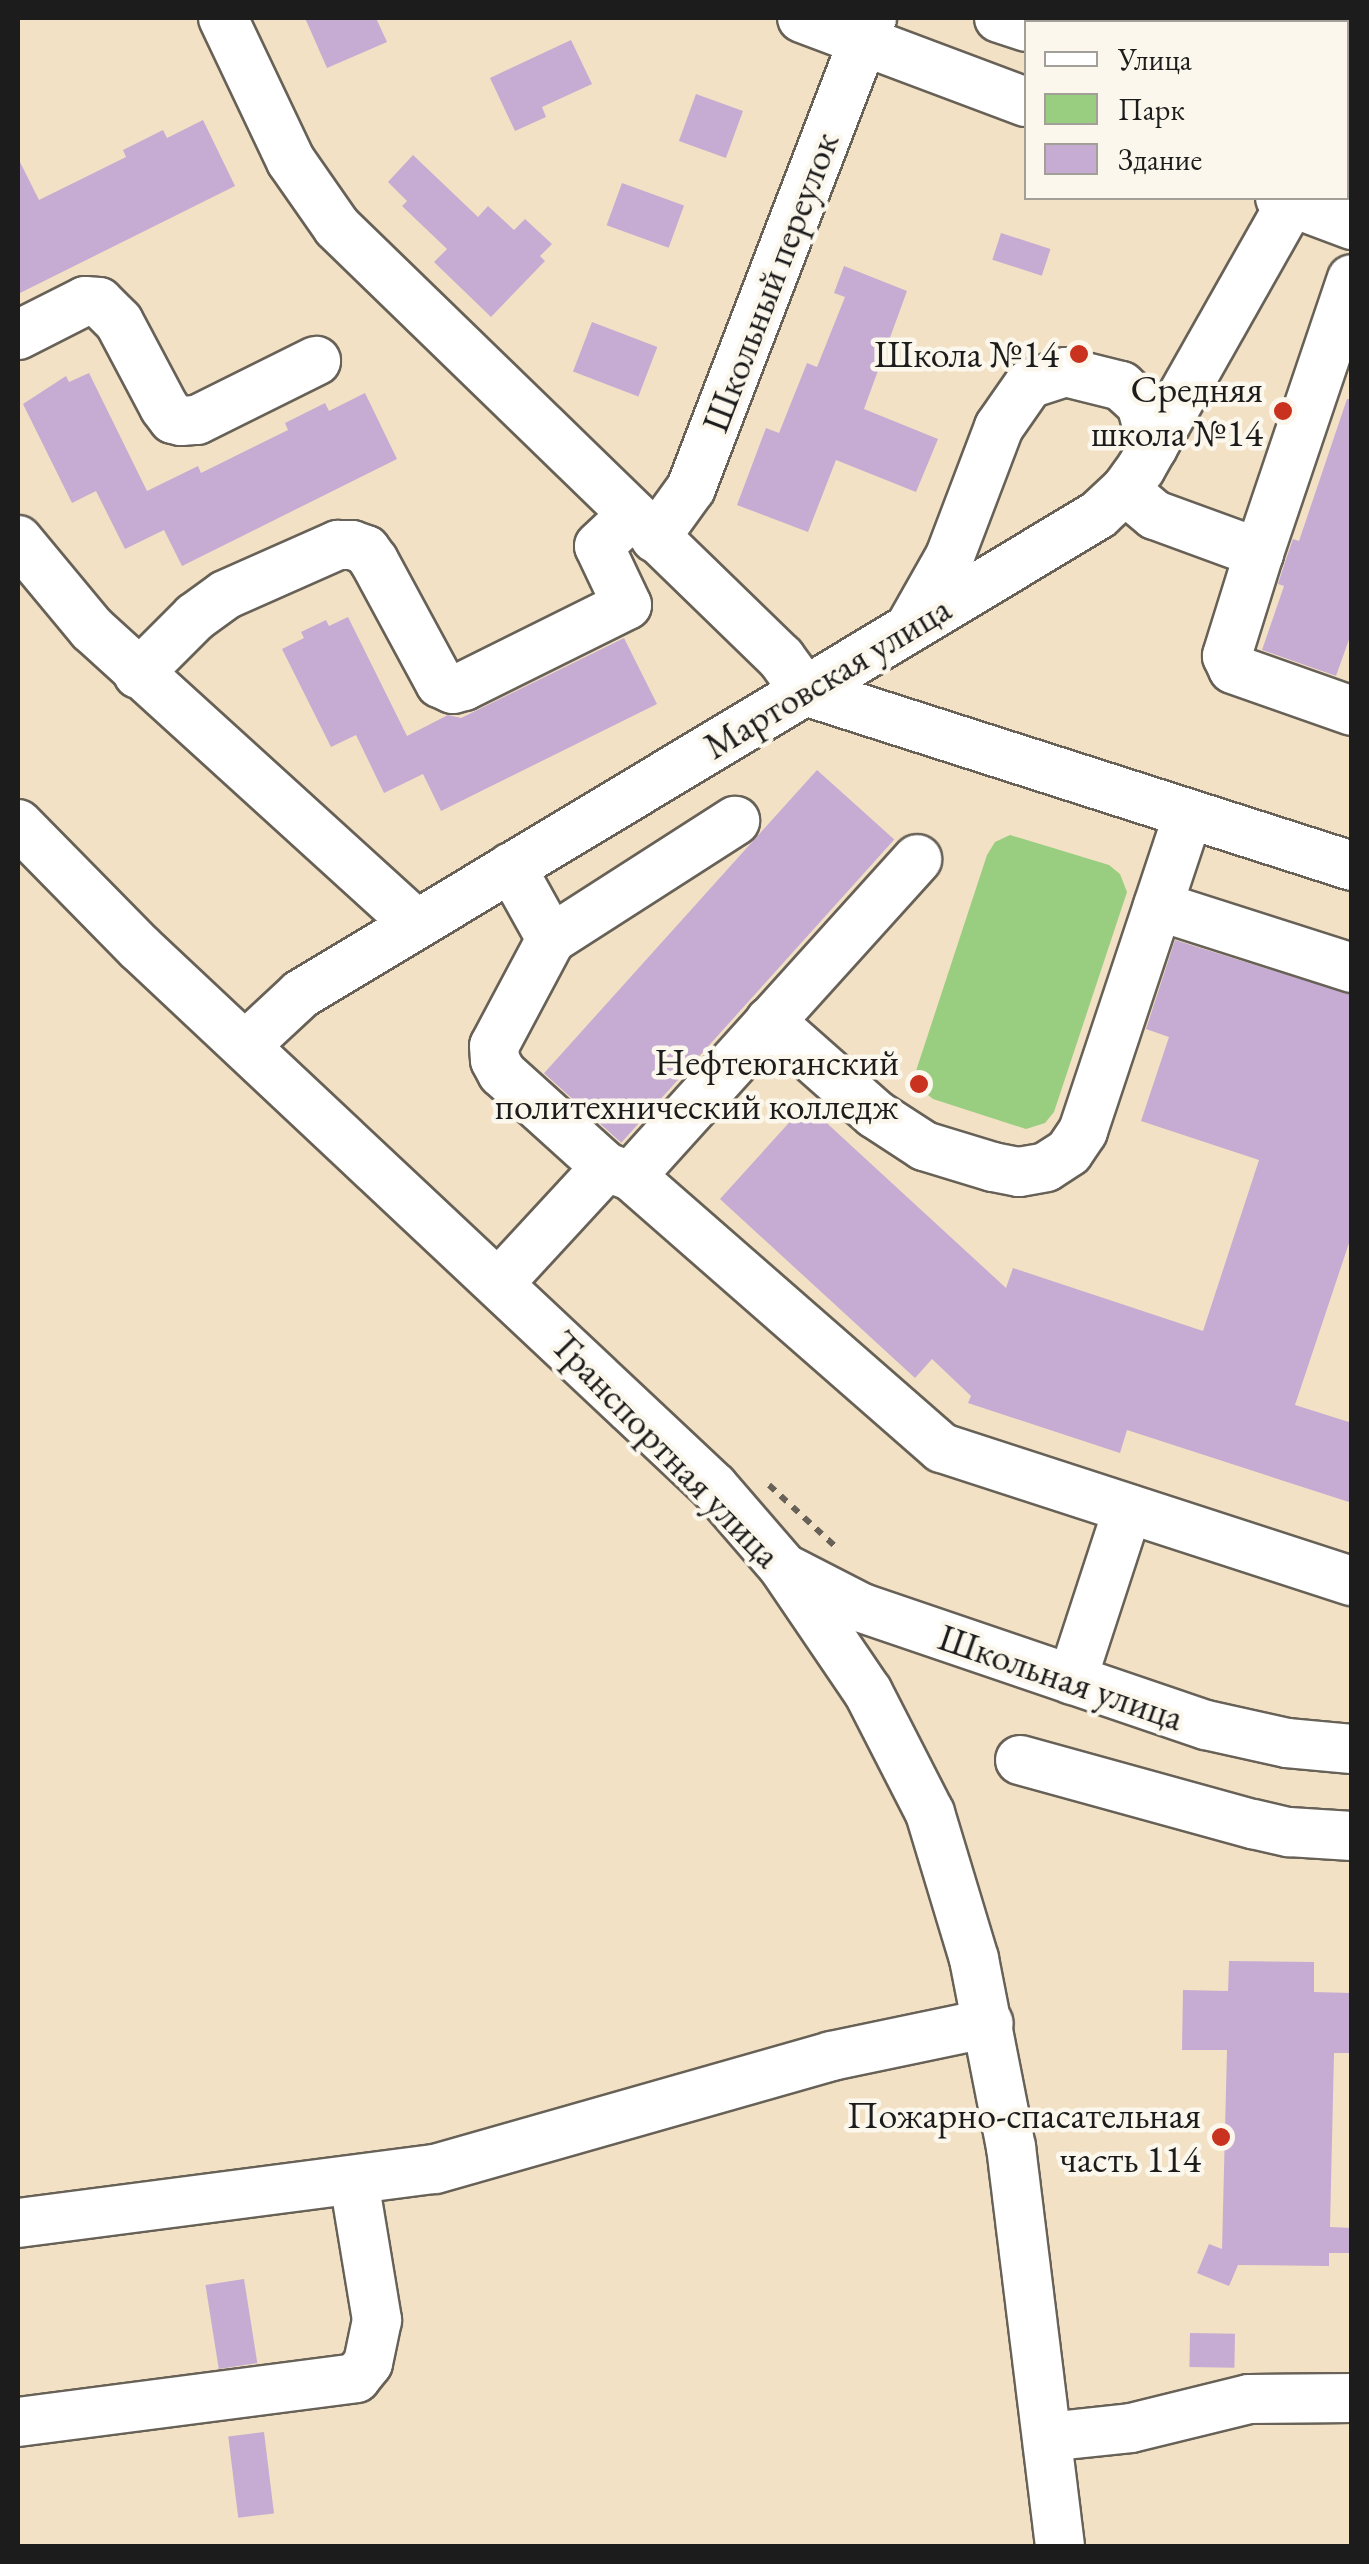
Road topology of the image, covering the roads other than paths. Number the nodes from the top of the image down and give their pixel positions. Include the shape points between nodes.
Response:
1 (223, 18) edge
2 (802, 18) edge
3 (998, 18) edge
4 (1024, 26) edge
5 (867, 29) edge
6 (1024, 101) edge
7 (1288, 200) edge
8 (1291, 200) edge
9 (1352, 225) edge
10 (1352, 279) edge
11 (18, 335) edge
12 (316, 361) dead end
13 (1153, 447) junction
14 (1125, 490) junction
15 (643, 526) junction
16 (18, 540) edge
17 (1259, 553) junction
18 (909, 628) junction
19 (138, 674) junction
20 (805, 691) junction
21 (1352, 712) edge
22 (1188, 816) junction
23 (735, 821) dead end
24 (18, 824) edge
25 (917, 859) dead end
26 (1352, 866) edge
27 (512, 867) junction
28 (1158, 906) junction
29 (416, 924) junction
30 (551, 940) junction
31 (1352, 968) edge
32 (770, 1021) junction
33 (245, 1046) junction
34 (618, 1171) junction
35 (499, 1283) junction
36 (1128, 1509) junction
37 (783, 1566) junction
38 (1352, 1582) edge
39 (921, 1629) junction
40 (1072, 1680) junction
41 (876, 1706) junction
42 (1352, 1748) edge
43 (1020, 1760) dead end
44 (1352, 1836) edge
45 (988, 2023) junction
46 (354, 2181) junction
47 (18, 2223) edge
48 (1352, 2398) edge
49 (18, 2422) edge
50 (1047, 2437) junction
51 (1060, 2546) edge

1 - 15 street via 311,196 336,227
2 - 5 street
3 - 4 street
5 - 6 street
5 - 15 street, Школьный переулок via 692,488
7 - 13 street, Мартовская улица
8 - 9 street
10 - 17 street
11 - 12 street via 84,301 99,302 120,322 164,407 182,422
13 - 14 street, Мартовская улица
13 - 18 street via 1141,404 1121,386 1065,372 1030,384 999,427 950,556
14 - 17 street via 1155,515
14 - 18 street, Мартовская улица via 1098,515
15 - 19 street, Школьный переулок via 599,546 627,605 464,686 453,688 433,674 374,561 352,545 225,595
15 - 20 street via 781,658
16 - 19 street via 62,598
17 - 21 street via 1227,656 1233,668
18 - 20 street, Мартовская улица
19 - 29 street
20 - 22 street
20 - 27 street, Мартовская улица
22 - 26 street
22 - 28 street
23 - 30 street
24 - 33 street, Транспортная улица
25 - 32 street
27 - 29 street, Мартовская улица
27 - 30 street
28 - 31 street
28 - 32 street via 1083,1132 1046,1167 1019,1172 924,1146 875,1114
29 - 33 street, Мартовская улица via 288,1002
30 - 34 street via 494,1046 494,1060
32 - 34 street
33 - 35 street, Транспортная улица
34 - 35 street
34 - 36 street via 924,1437
35 - 37 street, Транспортная улица via 664,1436
36 - 38 street
36 - 40 street
37 - 39 street, Школьная улица via 862,1608
37 - 41 street, Транспортная улица
39 - 40 street, Школьная улица
39 - 41 street via 898,1635 878,1656
40 - 42 street, Школьная улица via 1243,1736
41 - 45 street, Транспортная улица via 940,1841
43 - 44 street via 1288,1832
45 - 46 street via 831,2056 435,2169
45 - 50 street, Транспортная улица via 1023,2145
46 - 47 street
46 - 49 street via 377,2320 372,2353 356,2378
48 - 50 street via 1248,2399 1131,2428
50 - 51 street, Транспортная улица

